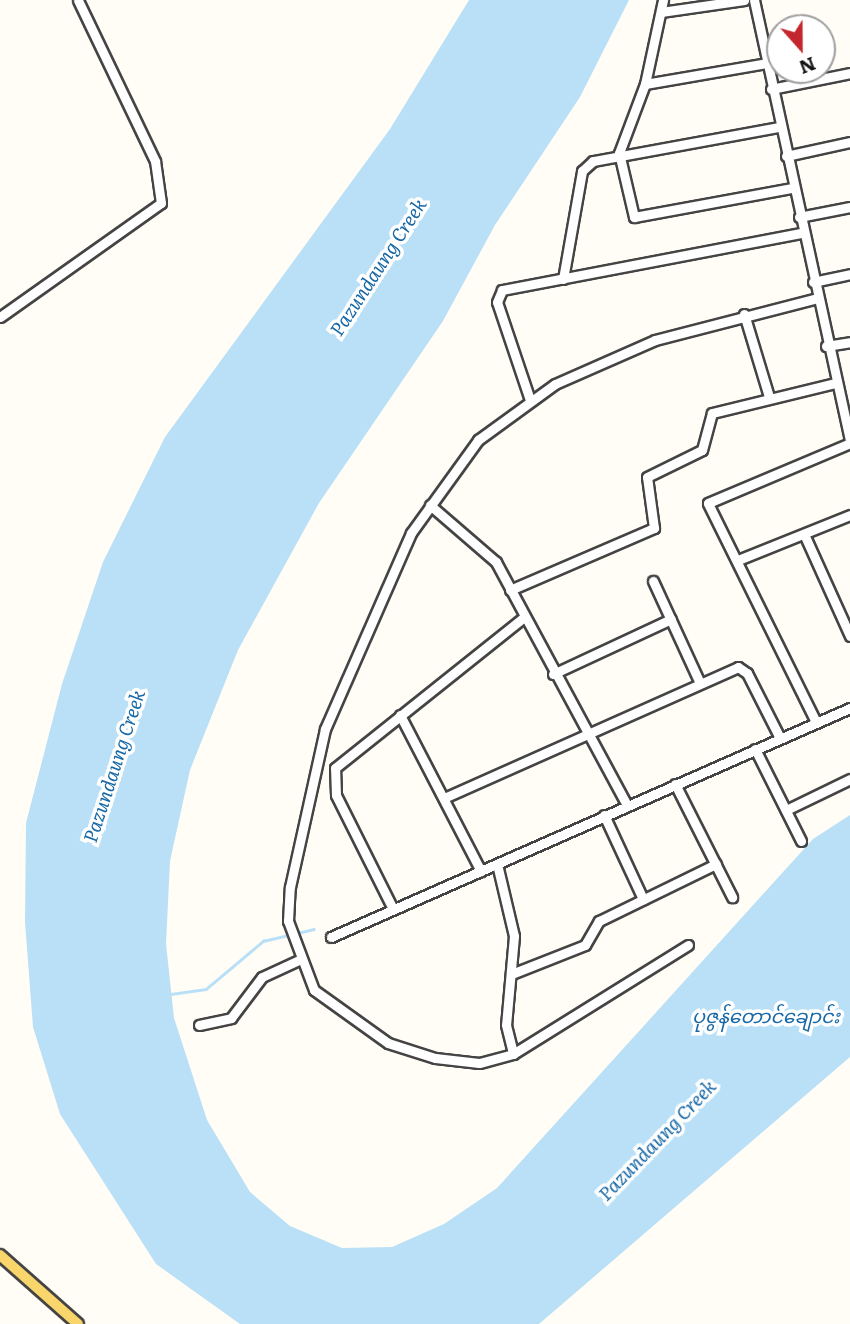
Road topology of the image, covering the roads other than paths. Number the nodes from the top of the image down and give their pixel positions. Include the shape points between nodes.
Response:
1 (78, 0) edge
2 (663, 0) edge
3 (744, 0) edge
4 (754, 0) edge
5 (661, 12) junction
6 (766, 63) joint
7 (850, 73) edge
8 (645, 84) junction
9 (770, 84) edge
10 (771, 89) junction
11 (779, 127) junction
12 (850, 142) edge
13 (619, 153) junction
14 (786, 156) junction
15 (793, 188) junction
16 (850, 207) edge
17 (799, 217) junction
18 (802, 233) junction
19 (850, 274) edge
20 (563, 279) junction
21 (813, 282) junction
22 (817, 298) junction
23 (744, 314) junction
24 (0, 317) edge
25 (850, 342) edge
26 (827, 346) junction
27 (835, 383) junction
28 (769, 397) junction
29 (530, 400) junction
30 (846, 411) edge
31 (850, 443) edge
32 (430, 505) junction
33 (850, 515) edge
34 (804, 534) junction
35 (738, 560) junction
36 (653, 581) dead end
37 (510, 590) junction
38 (524, 617) junction
39 (671, 619) junction
40 (850, 636) edge
41 (553, 674) junction
42 (700, 683) junction
43 (850, 708) edge
44 (400, 715) junction
45 (816, 722) junction
46 (587, 735) junction
47 (779, 738) junction
48 (755, 749) junction
49 (850, 779) edge
50 (675, 784) junction
51 (444, 798) junction
52 (627, 805) junction
53 (786, 810) junction
54 (604, 816) junction
55 (802, 841) dead end
56 (497, 864) junction
57 (716, 864) junction
58 (481, 871) junction
59 (732, 897) dead end
60 (643, 899) junction
61 (392, 907) junction
62 (331, 937) dead end
63 (688, 945) dead end
64 (301, 959) junction
65 (514, 972) junction
66 (199, 1025) dead end
67 (513, 1054) junction
68 (0, 1255) edge
69 (78, 1324) edge

1 - 24 street via 150,150 158,208
2 - 5 street
3 - 5 street
4 - 6 street
5 - 8 street
6 - 8 street
7 - 10 street
8 - 13 street
9 - 10 street
10 - 11 street
11 - 13 street
11 - 14 street
12 - 14 street
13 - 15 street via 634,217
13 - 20 street via 593,161 582,172
14 - 15 street
15 - 17 street
16 - 17 street
17 - 18 street
18 - 20 street
18 - 21 street
19 - 21 street
20 - 29 street via 497,295
21 - 22 street
22 - 23 street
22 - 26 street
23 - 28 street
23 - 29 street via 655,340
25 - 26 street
26 - 27 street
27 - 28 street
27 - 30 street
28 - 37 street via 712,413 702,450 648,477 657,515 654,528
29 - 32 street via 478,440
30 - 31 street
31 - 35 street via 708,503
32 - 37 street via 491,555
32 - 64 street via 411,533 325,729 290,887 290,927
33 - 34 street
34 - 35 street
34 - 40 street
35 - 45 street
36 - 39 street
37 - 38 street
38 - 41 street
38 - 44 street
39 - 41 street
39 - 42 street
41 - 46 street
42 - 46 street
42 - 47 street via 743,667
43 - 45 street
44 - 51 street
44 - 61 street via 335,768 331,779
45 - 47 street
46 - 51 street
46 - 52 street
47 - 48 street
48 - 50 street
48 - 53 street
49 - 53 street
50 - 52 street
50 - 57 street
51 - 58 street
52 - 54 street
53 - 55 street
54 - 56 street
54 - 60 street
56 - 58 street
56 - 65 street via 514,936
57 - 59 street
57 - 60 street
58 - 61 street
60 - 65 street via 599,921 585,945
61 - 62 street
63 - 67 street
64 - 66 street via 262,977 231,1018
64 - 67 street via 314,990 388,1042 479,1063
65 - 67 street via 506,1025
68 - 69 main road

